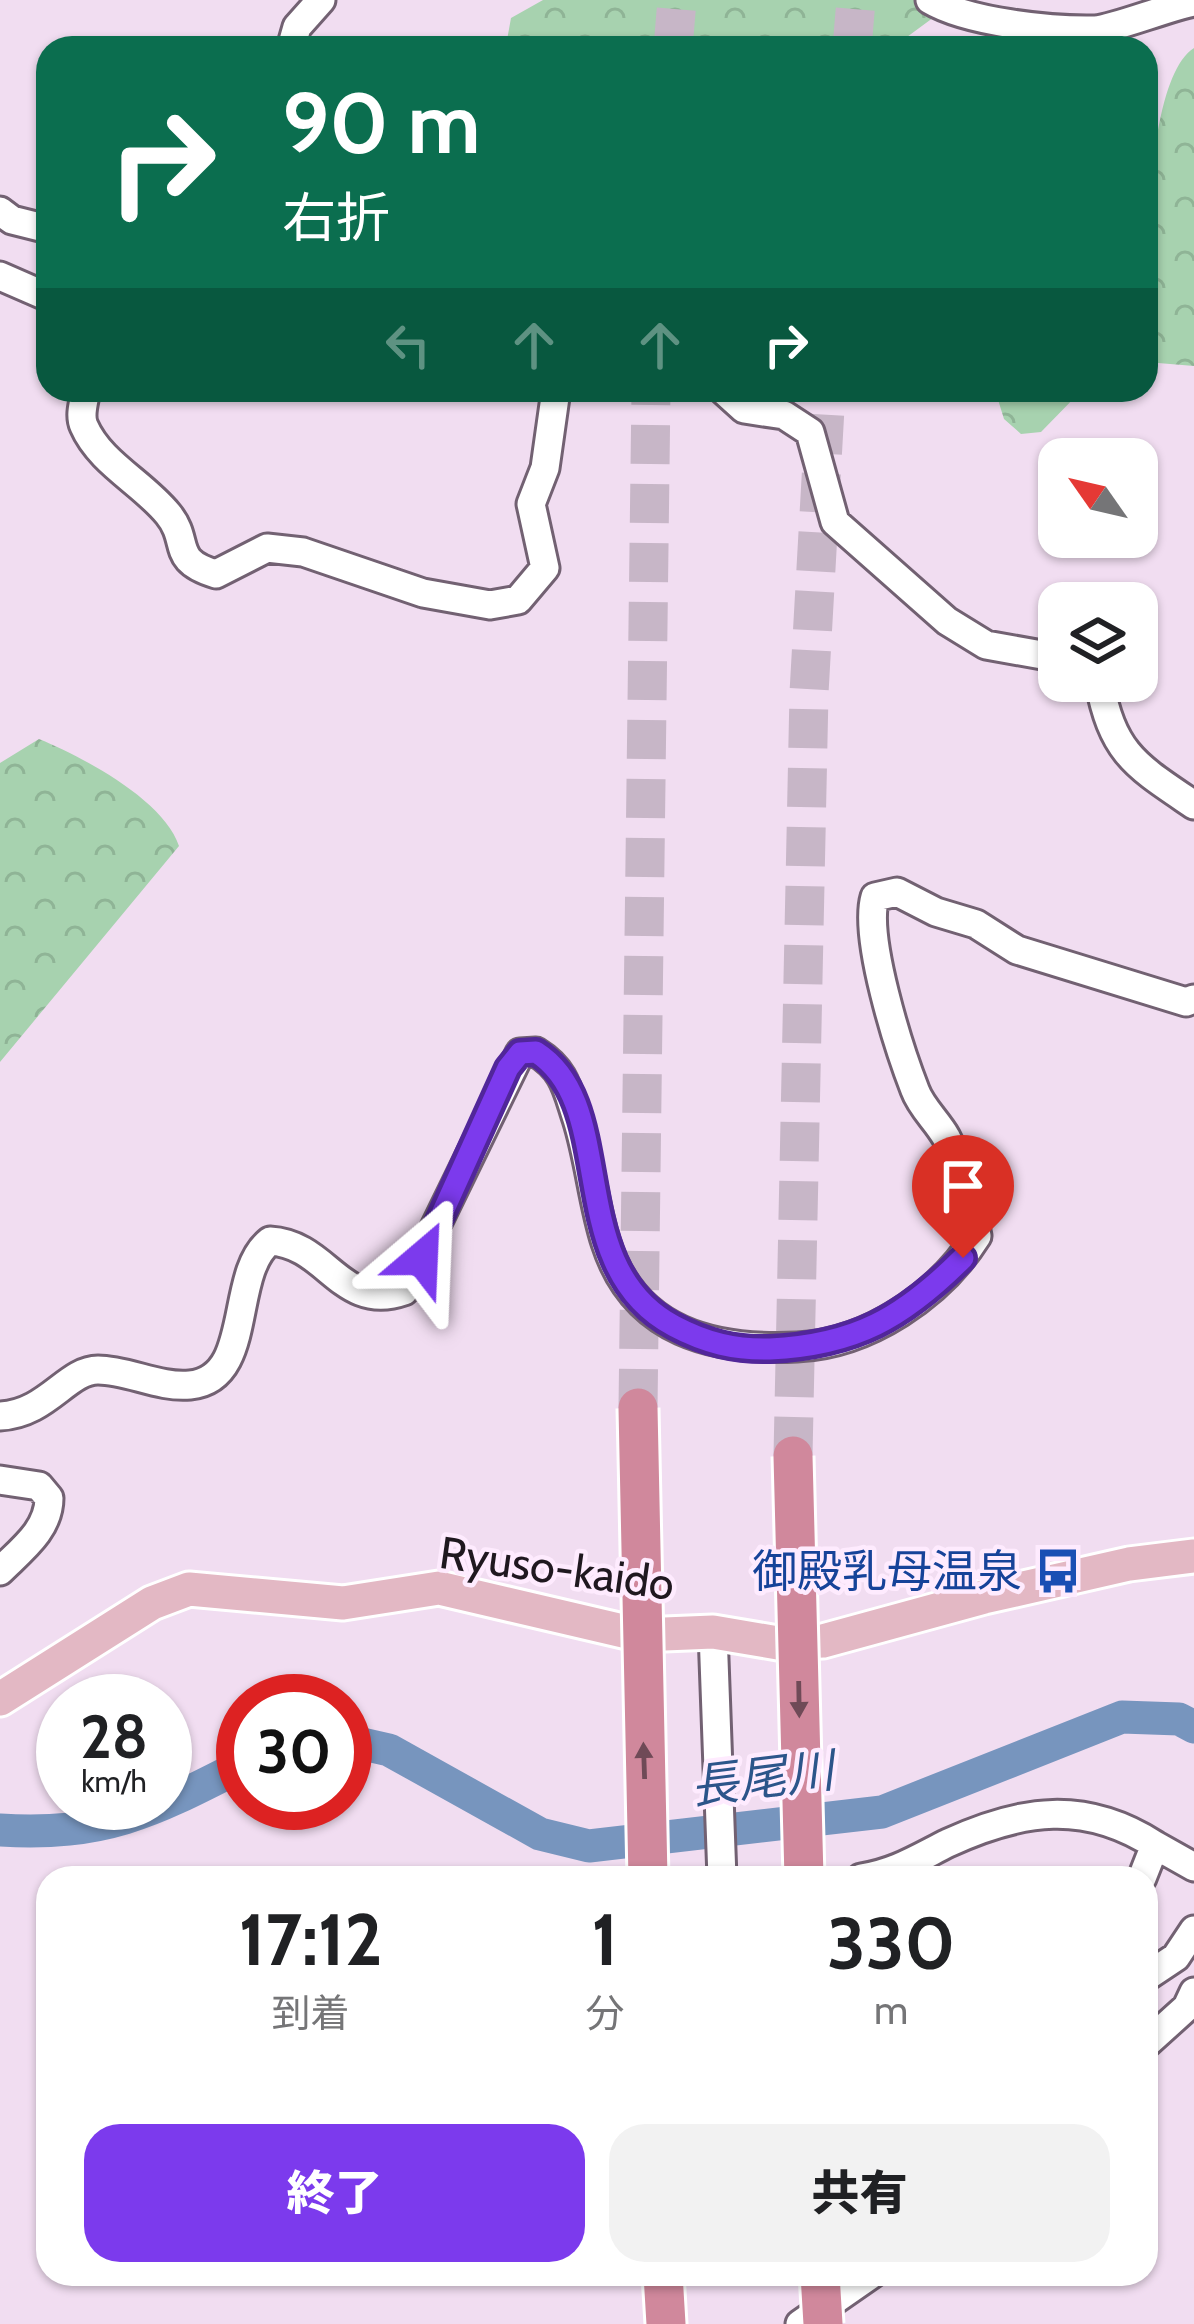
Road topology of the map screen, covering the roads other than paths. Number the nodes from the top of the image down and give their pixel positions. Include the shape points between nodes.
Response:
1 (321, 0) edge
2 (930, 0) edge
3 (1194, 2) edge
4 (294, 36) edge
5 (0, 211) edge
6 (36, 225) edge
7 (0, 275) edge
8 (36, 292) edge
9 (84, 402) edge
10 (554, 402) edge
11 (737, 402) edge
12 (1038, 654) edge
13 (1105, 702) edge
14 (1194, 805) edge
15 (1194, 999) edge
16 (638, 1408) tunnel mouth
17 (0, 1416) edge
18 (793, 1456) tunnel mouth
19 (0, 1480) edge
20 (1194, 1556) edge
21 (0, 1570) edge
22 (713, 1632) junction
23 (0, 1699) edge
24 (1159, 1848) junction
25 (648, 1866) edge
26 (722, 1866) edge
27 (804, 1866) edge
28 (905, 1866) edge
29 (1149, 1866) edge
30 (1194, 1867) edge
31 (1194, 1930) edge
32 (1158, 1969) edge
33 (1194, 1992) edge
34 (1158, 2033) edge
35 (664, 2286) edge
36 (821, 2286) edge
37 (855, 2286) edge
38 (666, 2324) edge
39 (800, 2324) edge
40 (823, 2324) edge

1 - 4 street
2 - 3 street via 978,17 1099,30
5 - 6 street
7 - 8 street
9 - 10 street via 81,420 92,443 172,517 193,567 216,574 267,548 303,552 423,593 490,605 518,601 544,568 530,504 545,468
11 - 12 street via 810,432 835,522 947,621 986,645
13 - 14 street via 1130,761
15 - 17 street via 1034,957 897,892 875,897 883,976 916,1094 946,1137 977,1236 925,1296 826,1346 737,1350 677,1328 631,1294 605,1240 566,1079 536,1052 520,1053 404,1291 359,1295 299,1249 270,1241 248,1267 225,1364 208,1382 186,1386 96,1370 75,1377 49,1403
25 -> 16 highway, bridge
18 -> 27 highway, bridge
19 - 21 street via 39,1486 49,1498 40,1529
20 - 22 main road, Ryuso-kaido via 1005,1592 823,1641
22 - 23 main road, Ryuso-kaido via 640,1635 439,1588 343,1604 189,1589 152,1603
22 - 26 street
24 - 28 street via 1122,1823 1045,1813 952,1841
24 - 29 street
24 - 30 street
31 - 32 street
33 - 34 street
35 - 38 highway
36 - 40 highway, bridge
37 - 39 street

